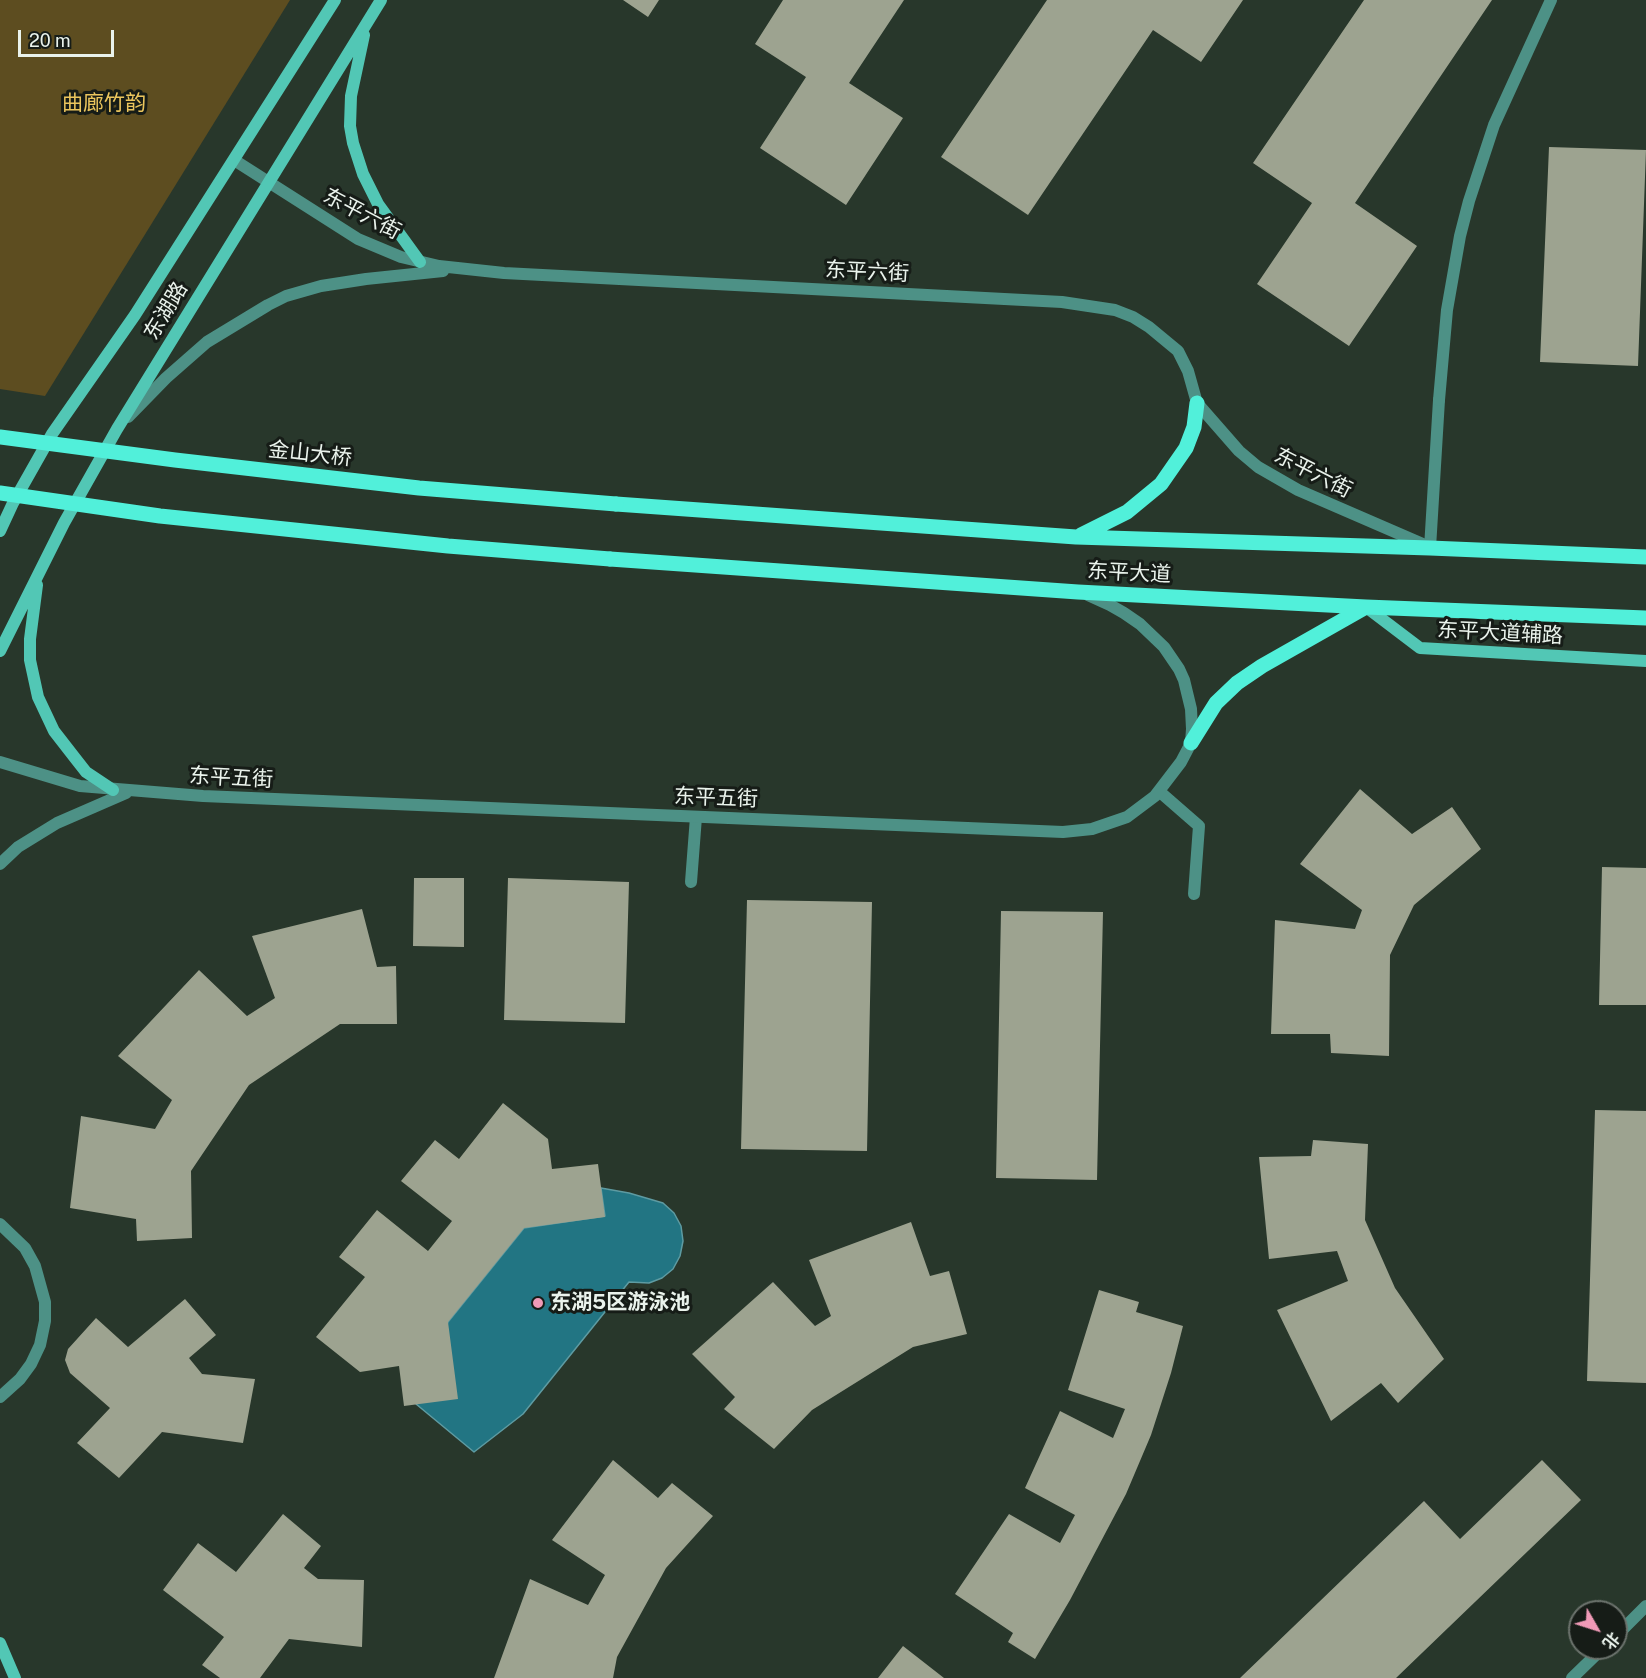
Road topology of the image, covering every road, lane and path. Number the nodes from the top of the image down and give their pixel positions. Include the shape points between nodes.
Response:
1 (335, 0) edge
2 (381, 0) edge
3 (1551, 0) edge
4 (367, 22) junction
5 (234, 160) junction
6 (268, 181) junction
7 (420, 262) junction
8 (460, 269) junction
9 (1197, 403) junction
10 (117, 429) junction
11 (0, 438) edge
12 (0, 493) edge
13 (616, 504) joint
14 (0, 531) edge
15 (1076, 537) junction
16 (1430, 548) junction
17 (1646, 557) edge
18 (42, 565) junction
19 (1078, 592) junction
20 (1366, 607) junction
21 (1646, 618) edge
22 (0, 651) edge
23 (1646, 661) edge
24 (1191, 743) junction
25 (0, 762) edge
26 (113, 790) junction
27 (129, 791) junction
28 (1160, 792) junction
29 (696, 817) junction
30 (0, 864) edge
31 (690, 882) dead end
32 (1194, 894) dead end
33 (0, 1224) edge
34 (0, 1396) edge
35 (1646, 1606) edge
36 (1628, 1624) edge
37 (0, 1643) edge
38 (1591, 1660) edge
39 (15, 1678) edge
40 (1572, 1678) edge

1 - 5 main road, 东湖路
2 - 4 main road, 东湖路
3 - 16 street via 1494,125 1460,236 1447,310 1438,400
4 - 6 main road, 东湖路
4 - 7 main road via 351,96 353,143 378,204
5 - 6 street, 东平六街
5 - 14 main road, 东湖路 via 135,315 52,434
6 - 7 street, 东平六街 via 358,239
6 - 10 main road, 东湖路
7 - 8 street, 东平六街
8 - 9 street, 东平六街 via 1043,300 1106,308 1133,317 1173,346 1185,363
8 - 10 street via 321,286 268,304 200,347
9 - 15 main road via 1194,428 1186,447 1161,483 1127,512
9 - 16 street, 东平六街 via 1239,451 1270,475
10 - 18 main road, 东湖路
11 - 13 main road, 金山大桥, bridge via 419,488
12 - 19 main road, 东平大道, bridge via 171,517 448,546
13 - 15 main road, 东平大道
15 - 16 main road, 东平大道
16 - 17 main road, 东平大道
18 - 22 main road, 东湖路
18 - 26 main road via 30,639 38,697 54,731 86,772
19 - 20 main road, 东平大道
19 - 24 street, 东平五街 via 1110,605 1140,624 1172,657 1188,694
20 - 21 main road, 东平大道
20 - 23 main road, 东平大道辅路 via 1420,648
20 - 24 main road via 1237,683 1216,703
24 - 28 street, 东平五街
25 - 26 street, 东平五街 via 80,786
26 - 27 street, 东平五街
27 - 29 street, 东平五街
27 - 30 street via 57,823 18,847
28 - 29 street, 东平五街 via 1114,822 1062,832
28 - 32 street via 1199,826
29 - 31 street
33 - 34 street via 25,1248 34,1264 45,1312 40,1345 31,1364
35 - 36 street
37 - 39 main road
38 - 40 street

